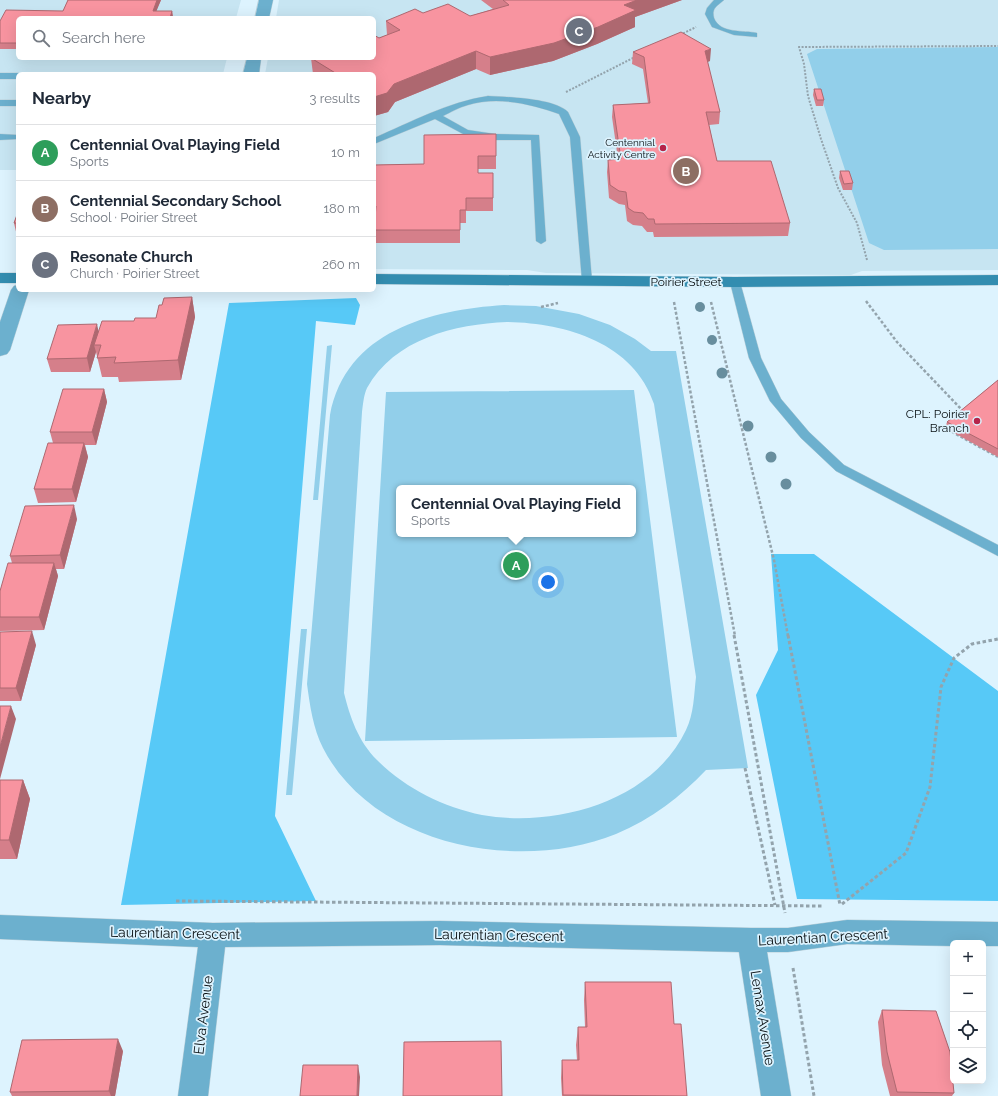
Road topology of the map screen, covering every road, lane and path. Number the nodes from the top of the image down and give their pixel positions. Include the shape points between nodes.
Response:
1 (266, 0) edge
2 (720, 0) edge
3 (262, 16) edge
4 (710, 20) junction
5 (754, 35) dead end
6 (675, 37) edge
7 (998, 46) edge
8 (640, 55) edge
9 (254, 60) edge
10 (251, 72) edge
11 (0, 76) edge
12 (16, 76) edge
13 (0, 103) edge
14 (16, 103) edge
15 (541, 104) junction
16 (435, 115) junction
17 (0, 137) edge
18 (16, 137) dead end
19 (376, 140) edge
20 (541, 241) dead end
21 (868, 263) dead end
22 (0, 278) edge
23 (16, 278) edge
24 (376, 279) edge
25 (998, 280) edge
26 (587, 281) junction
27 (735, 282) junction
28 (19, 292) edge
29 (673, 294) dead end
30 (710, 297) dead end
31 (864, 297) dead end
32 (0, 350) edge
33 (960, 417) edge
34 (950, 424) edge
35 (998, 457) edge
36 (998, 551) edge
37 (998, 639) edge
38 (746, 768) dead end
39 (176, 901) dead end
40 (775, 905) junction
41 (783, 905) junction
42 (825, 906) dead end
43 (832, 906) dead end
44 (840, 906) junction
45 (0, 927) edge
46 (998, 934) edge
47 (213, 935) junction
48 (751, 940) junction
49 (794, 969) dead end
50 (193, 1096) edge
51 (776, 1096) edge
52 (814, 1096) edge

1 - 3 street
2 - 4 lane via 715,2 710,11
4 - 5 lane via 726,31
4 - 6 path
7 - 21 path via 799,47 808,96 821,139 838,188 857,223
8 - 15 path
9 - 10 street
11 - 12 lane
13 - 14 lane
15 - 16 lane via 520,100 488,99 468,102
15 - 26 lane via 563,112 575,137
16 - 19 lane
16 - 20 lane via 466,132 495,137 536,137
17 - 18 lane
22 - 23 street
24 - 26 street, Poirier Street
25 - 27 street, Poirier Street
26 - 27 street, Poirier Street
27 - 36 lane via 755,358 776,401 805,435 840,468
28 - 32 street
29 - 41 path
30 - 44 path via 774,560
31 - 33 path via 897,342 965,413
34 - 35 path via 945,428
37 - 44 path via 972,644 954,658 941,687 930,787 906,853
38 - 40 path
39 - 40 path
40 - 41 path
41 - 42 path
43 - 44 path
45 - 47 street, Laurentian Crescent
46 - 48 street, Laurentian Crescent via 847,932 788,940
47 - 48 street, Laurentian Crescent via 440,933
47 - 50 street, Elva Avenue
48 - 51 street, Lemax Avenue
49 - 52 path

